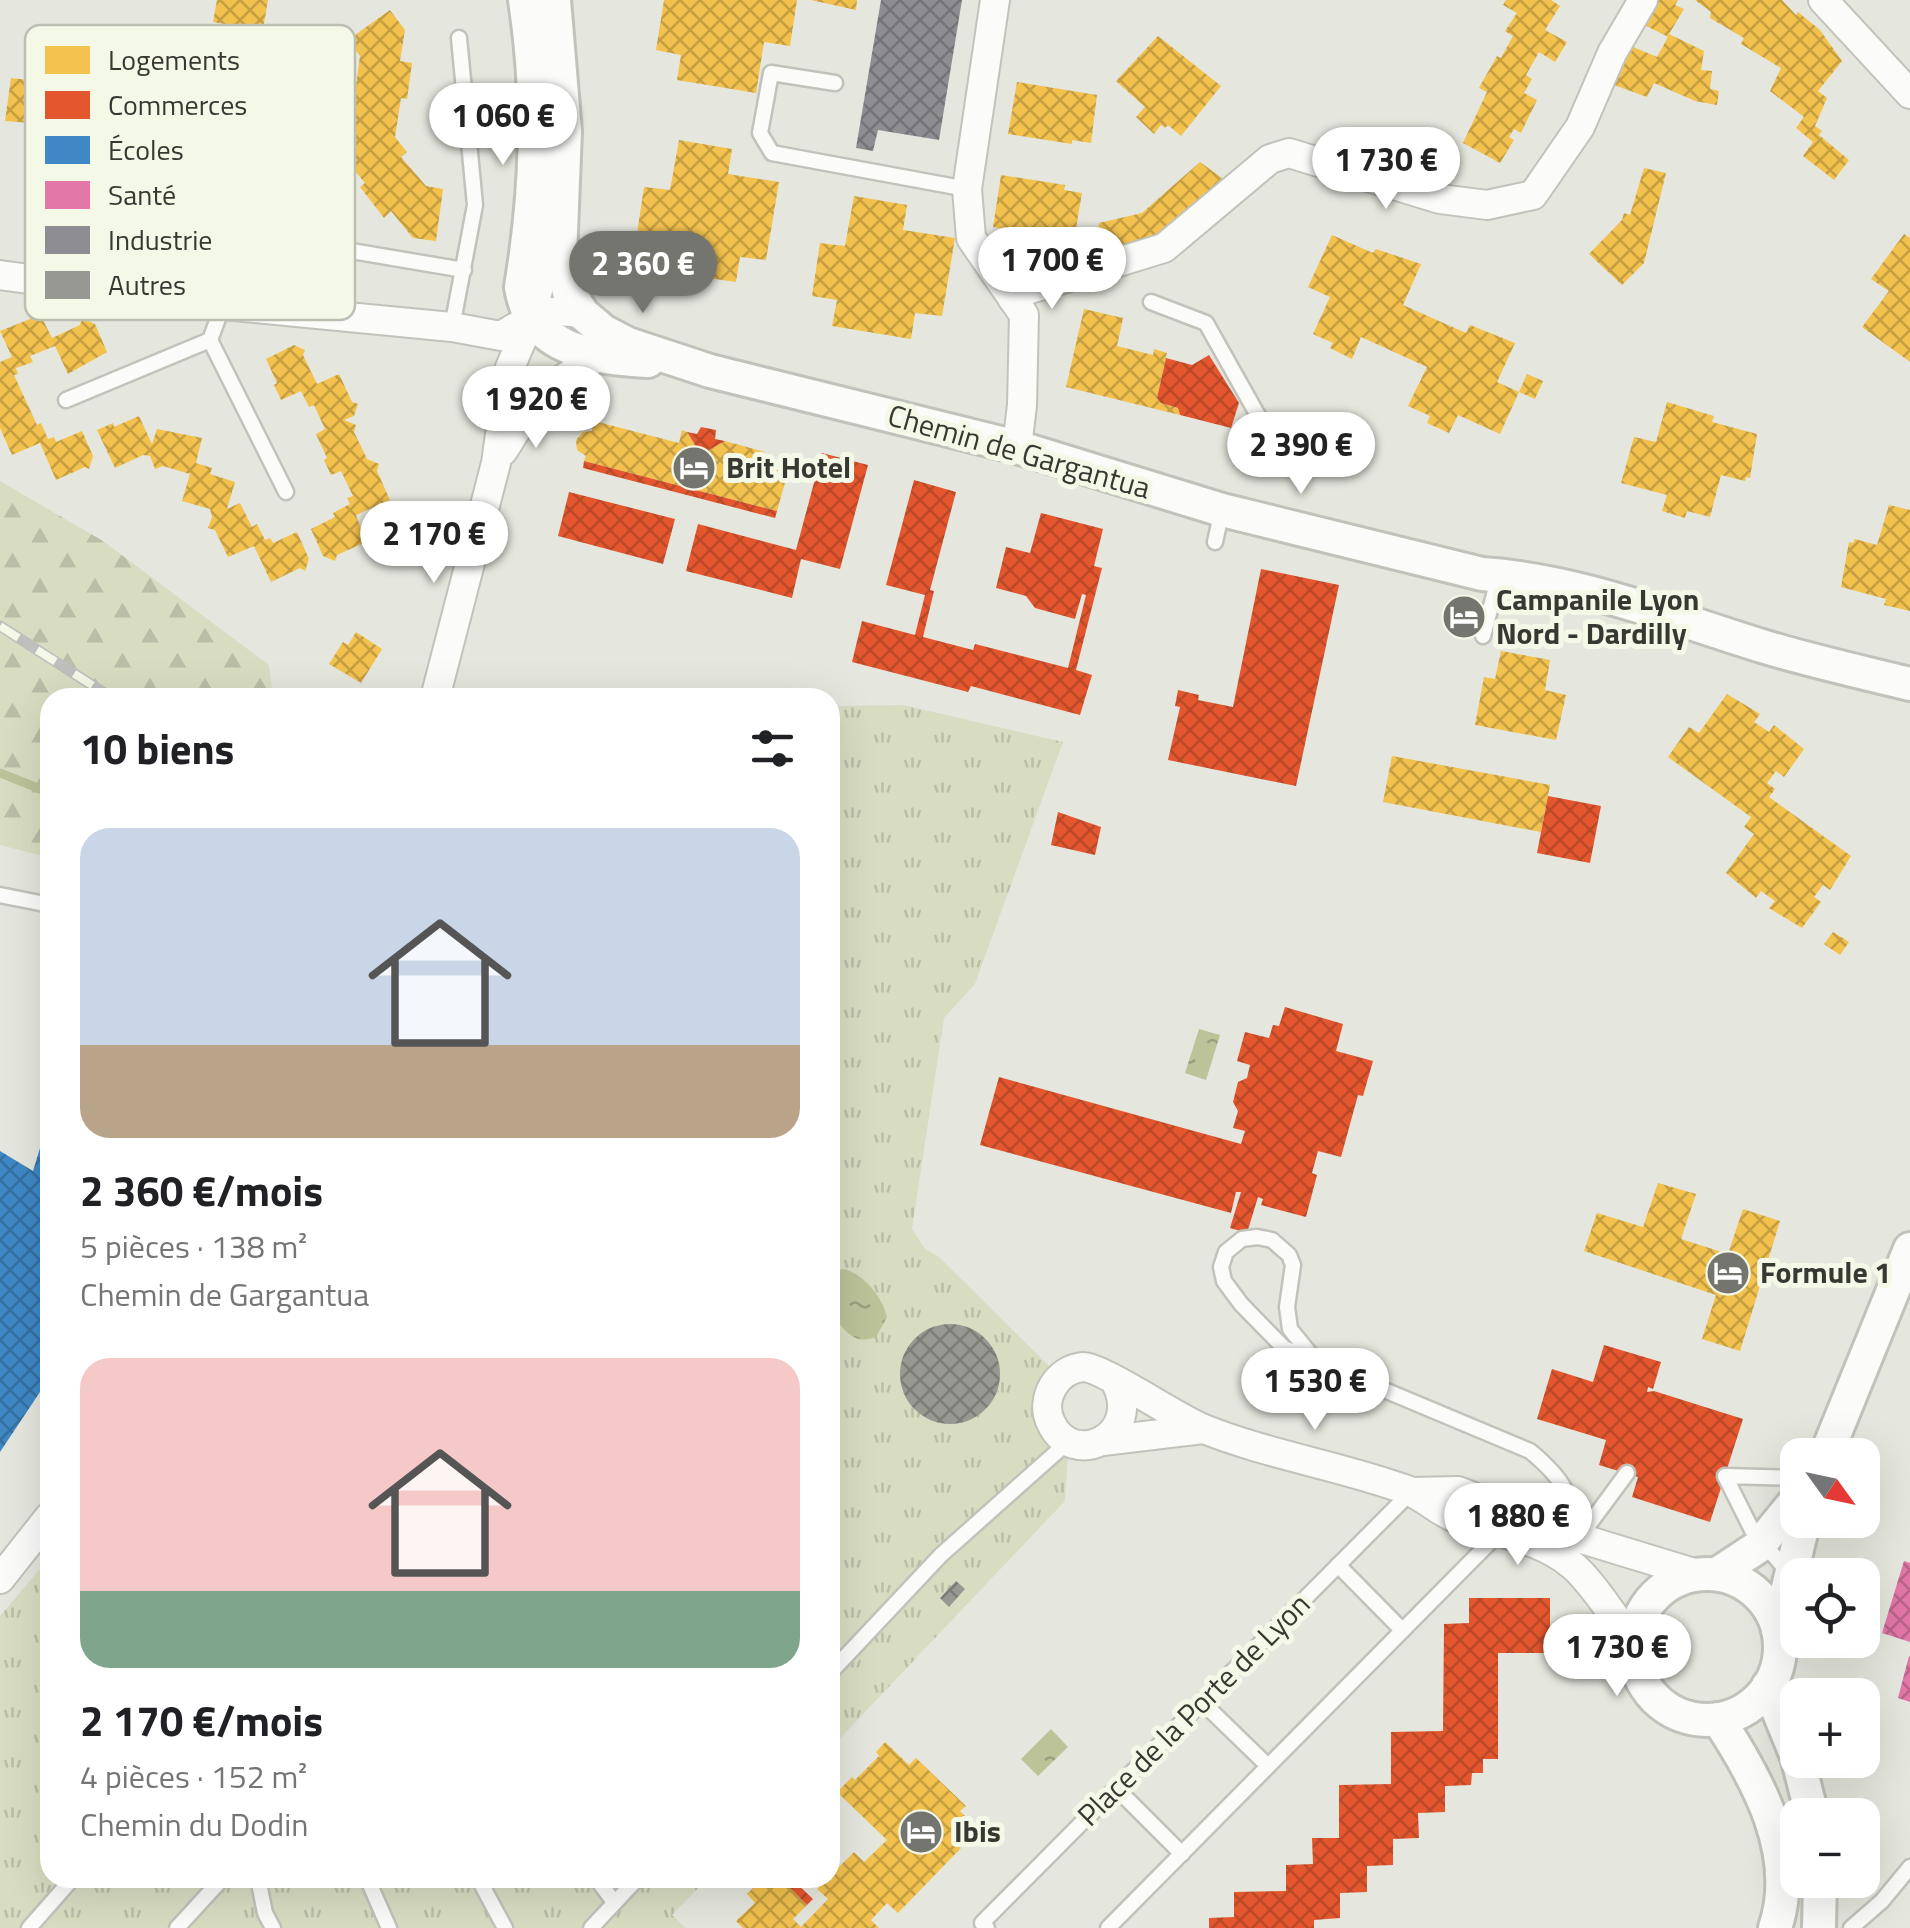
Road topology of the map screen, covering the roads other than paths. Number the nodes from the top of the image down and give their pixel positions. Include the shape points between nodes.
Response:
1 (524, 0) edge
2 (554, 0) edge
3 (995, 0) edge
4 (1643, 0) edge
5 (1823, 0) edge
6 (458, 38) dead end
7 (835, 83) dead end
8 (1910, 94) edge
9 (563, 158) junction
10 (968, 189) junction
11 (355, 252) edge
12 (464, 270) junction
13 (0, 274) edge
14 (25, 277) edge
15 (1012, 298) junction
16 (1151, 302) dead end
17 (583, 314) junction
18 (355, 318) edge
19 (530, 318) junction
20 (218, 320) edge
21 (452, 327) junction
22 (210, 340) junction
23 (599, 356) junction
24 (678, 361) junction
25 (66, 400) dead end
26 (1016, 447) junction
27 (1269, 463) dead end
28 (496, 464) junction
29 (286, 492) dead end
30 (1499, 575) junction
31 (1483, 636) dead end
32 (1910, 684) edge
33 (438, 688) edge
34 (0, 895) edge
35 (40, 903) edge
36 (1910, 1249) edge
37 (1316, 1360) junction
38 (1116, 1383) junction
39 (1203, 1429) junction
40 (1831, 1438) edge
41 (1103, 1441) junction
42 (1069, 1442) junction
43 (1627, 1473) dead end
44 (1780, 1478) edge
45 (1411, 1492) junction
46 (1780, 1520) edge
47 (40, 1528) edge
48 (1500, 1532) junction
49 (1761, 1543) junction
50 (1576, 1552) junction
51 (1780, 1564) edge
52 (1338, 1566) junction
53 (1707, 1574) junction
54 (0, 1578) edge
55 (1780, 1621) edge
56 (1402, 1630) junction
57 (1778, 1630) junction
58 (1634, 1642) junction
59 (840, 1663) edge
60 (1768, 1686) junction
61 (1202, 1702) junction
62 (1780, 1716) edge
63 (1718, 1719) junction
64 (1268, 1766) junction
65 (1116, 1788) junction
66 (1182, 1854) junction
67 (1910, 1867) edge
68 (65, 1888) edge
69 (214, 1888) edge
70 (260, 1888) edge
71 (371, 1888) edge
72 (483, 1888) edge
73 (604, 1888) edge
74 (628, 1888) edge
75 (1820, 1898) edge
76 (614, 1902) junction
77 (29, 1928) edge
78 (177, 1928) edge
79 (273, 1928) edge
80 (389, 1928) edge
81 (505, 1928) edge
82 (591, 1928) edge
83 (988, 1928) edge
84 (1108, 1928) edge
85 (1775, 1928) edge
86 (1819, 1928) edge
87 (1851, 1928) edge

1 - 19 street via 535,65 532,213 521,287
2 - 9 street
3 - 10 street
4 - 15 street via 1580,127 1533,195 1487,206 1440,200 1289,153 1270,159 1164,248
5 - 8 street
6 - 12 lane via 475,205
7 - 10 lane via 772,73 760,134 772,153
9 - 17 street via 560,257
9 - 19 street
10 - 15 street via 971,238
11 - 12 lane
12 - 21 lane
13 - 14 street
15 - 26 street via 1024,315
16 - 27 lane via 1206,323 1274,444
17 - 19 street via 554,310
17 - 24 street, Chemin de Gargantua via 628,344
18 - 21 street
19 - 21 street via 501,336
19 - 23 street via 552,340
19 - 28 street via 509,370
20 - 22 lane
22 - 25 lane
22 - 29 lane
23 - 24 street
23 - 28 street via 539,394
24 - 26 street, Chemin de Gargantua
26 - 30 street, Chemin de Gargantua via 1218,526
28 - 33 street
30 - 31 lane
30 - 32 street, Chemin de Gargantua via 1633,604 1767,648
34 - 35 lane
36 - 40 street
37 - 37 lane via 1290,1329 1289,1255 1272,1240 1242,1240 1226,1252 1224,1280 1284,1348
37 - 50 lane via 1530,1451 1568,1494
38 - 39 street
38 - 41 street via 1121,1421
38 - 42 street via 1082,1368 1052,1387 1047,1412
39 - 41 street
39 - 45 street
41 - 42 street
42 - 59 lane via 941,1555
43 - 50 lane
44 - 49 lane via 1724,1476
45 - 48 street via 1451,1516
45 - 50 street via 1458,1491
45 - 52 lane, Place de la Porte de Lyon
46 - 49 street
47 - 54 street
48 - 50 street
48 - 56 lane
49 - 51 lane
49 - 53 street
50 - 53 street
50 - 58 street
52 - 56 lane
52 - 61 lane, Place de la Porte de Lyon
53 - 57 street via 1738,1580 1756,1593
53 - 58 street via 1673,1582 1653,1597
55 - 57 street
56 - 64 lane
57 - 60 street
58 - 63 street via 1638,1671 1658,1701 1676,1713
60 - 62 street
60 - 63 street via 1754,1702
61 - 64 lane
61 - 65 lane, Place de la Porte de Lyon
63 - 85 street via 1769,1809 1780,1860
64 - 66 lane
65 - 66 lane
65 - 83 lane, Place de la Porte de Lyon via 982,1923
66 - 84 lane
67 - 87 lane
68 - 77 lane
69 - 78 lane
70 - 79 lane
71 - 80 lane
72 - 81 lane
73 - 76 lane
74 - 76 lane
75 - 86 street
76 - 82 lane

